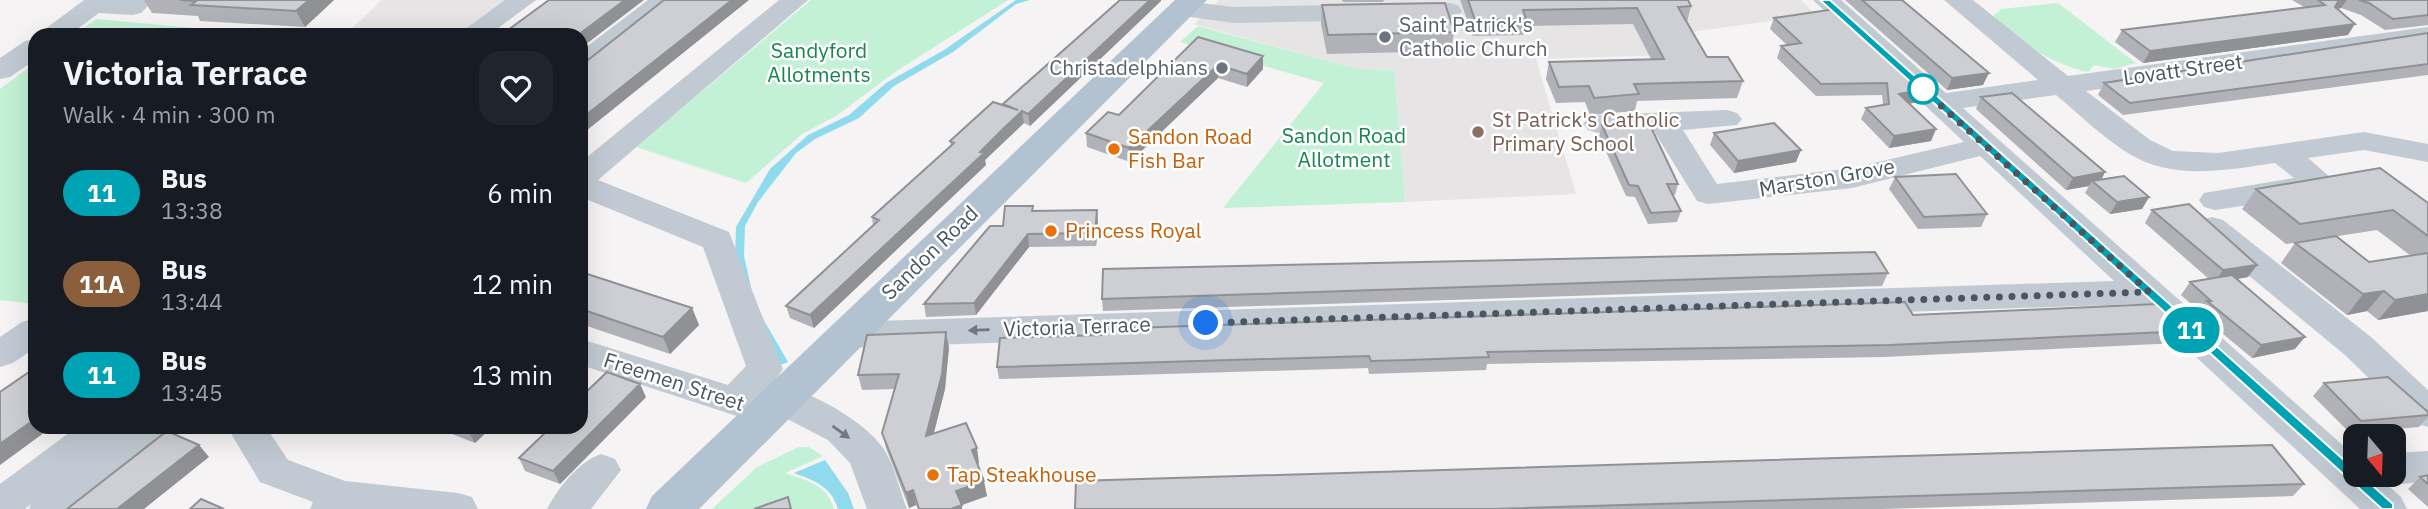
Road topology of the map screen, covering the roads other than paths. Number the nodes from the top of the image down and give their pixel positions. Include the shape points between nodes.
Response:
1 (141, 0) edge
2 (523, 0) edge
3 (795, 0) edge
4 (1826, 0) edge
5 (1998, 0) edge
6 (97, 2) edge
7 (654, 2) edge
8 (1959, 2) edge
9 (1188, 4) edge
10 (1449, 11) edge
11 (2343, 18) edge
12 (61, 28) edge
13 (481, 28) edge
14 (2428, 35) edge
15 (2378, 41) junction
16 (28, 52) edge
17 (588, 58) edge
18 (0, 71) edge
19 (2061, 86) junction
20 (1938, 103) junction
21 (1727, 119) dead end
22 (1663, 122) junction
23 (1598, 124) dead end
24 (1985, 146) junction
25 (2281, 153) junction
26 (2428, 153) edge
27 (588, 172) edge
28 (588, 188) edge
29 (2149, 292) junction
30 (845, 335) junction
31 (28, 336) edge
32 (0, 354) edge
33 (588, 354) edge
34 (761, 404) junction
35 (2428, 413) edge
36 (95, 434) edge
37 (148, 434) edge
38 (250, 434) edge
39 (2343, 464) edge
40 (2428, 466) edge
41 (2406, 468) edge
42 (601, 470) dead end
43 (2366, 487) edge
44 (337, 503) edge
45 (0, 506) edge
46 (49, 509) edge
47 (458, 509) edge
48 (566, 509) edge
49 (669, 509) edge
50 (887, 509) edge
51 (2387, 509) edge

1 - 6 street via 132,7
2 - 13 street
3 - 27 street
4 - 20 street
5 - 8 street
6 - 12 street
7 - 17 street
8 - 19 street
9 - 10 street via 1234,15
9 - 30 main road, Sandon Road
11 - 15 street
14 - 15 street, Lovatt Street
15 - 19 street, Lovatt Street
16 - 18 street
19 - 20 street, Lovatt Street
19 - 25 street via 2139,147 2168,160 2218,162
20 - 24 street
21 - 22 street
22 - 23 street
22 - 24 street, Marston Grove via 1712,206 1747,192 1852,178
24 - 29 street
25 - 26 street via 2364,141
25 - 35 street via 2322,184 2212,213
28 - 34 street via 717,240 765,369
29 -> 30 street, Victoria Terrace
29 - 39 street
30 - 34 main road, Sandon Road
31 - 32 street
33 - 34 street, Freemen Street
34 - 49 main road, Sandon Road
34 -> 50 street, Freemen Street via 842,430 867,455
36 - 45 street
37 - 46 street
38 - 44 street via 274,471
40 - 41 street
42 - 48 street
43 - 51 street
44 - 47 street

